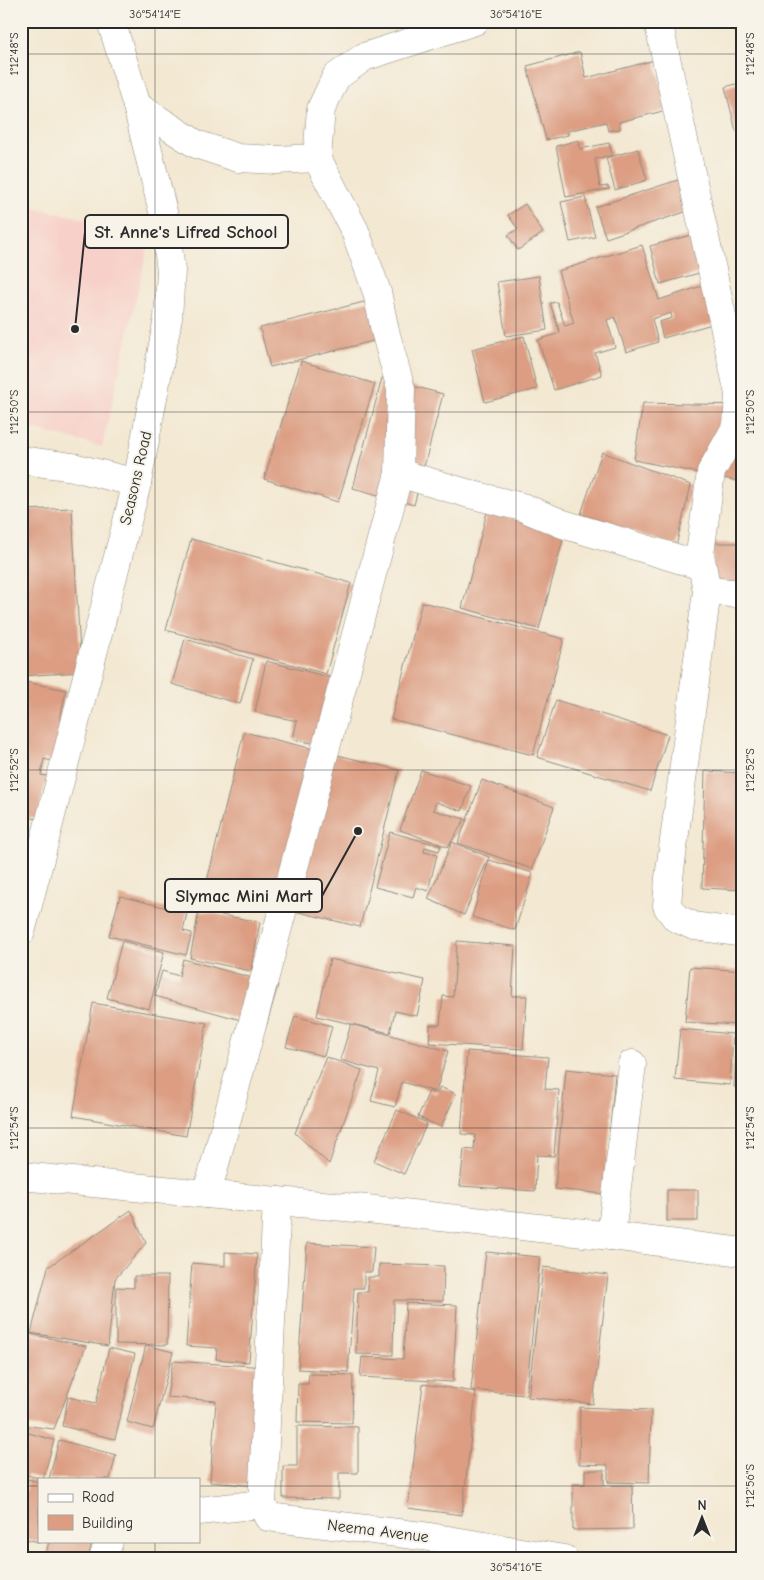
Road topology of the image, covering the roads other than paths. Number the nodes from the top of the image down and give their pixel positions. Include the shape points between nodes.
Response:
1 (111, 21) edge
2 (475, 21) edge
3 (658, 21) edge
4 (136, 106) junction
5 (317, 158) junction
6 (21, 460) edge
7 (399, 473) junction
8 (137, 483) junction
9 (705, 578) junction
10 (743, 594) edge
11 (21, 932) edge
12 (743, 933) edge
13 (632, 1064) dead end
14 (21, 1176) edge
15 (207, 1194) junction
16 (277, 1201) junction
17 (611, 1236) junction
18 (743, 1252) edge
19 (262, 1504) junction
20 (200, 1511) edge
21 (109, 1542) edge
22 (103, 1559) edge
23 (564, 1559) edge

1 - 4 street, Seasons Road
2 - 5 street via 364,57 336,77 321,110
3 - 9 street via 739,394 737,425 711,472 700,554
4 - 5 street via 196,144 238,158
4 - 8 street, Seasons Road via 164,216 171,271 168,318
5 - 7 street via 355,231 377,292 401,389
6 - 8 street via 73,467
7 - 9 street via 522,507
7 - 15 street
8 - 11 street, Seasons Road
9 - 10 street
9 - 12 street via 667,906 676,918 694,926
13 - 17 street
14 - 15 street
15 - 16 street
16 - 17 street
16 - 19 street
17 - 18 street
19 - 20 street
19 - 23 street, Neema Avenue via 268,1517 430,1537
21 - 22 street

